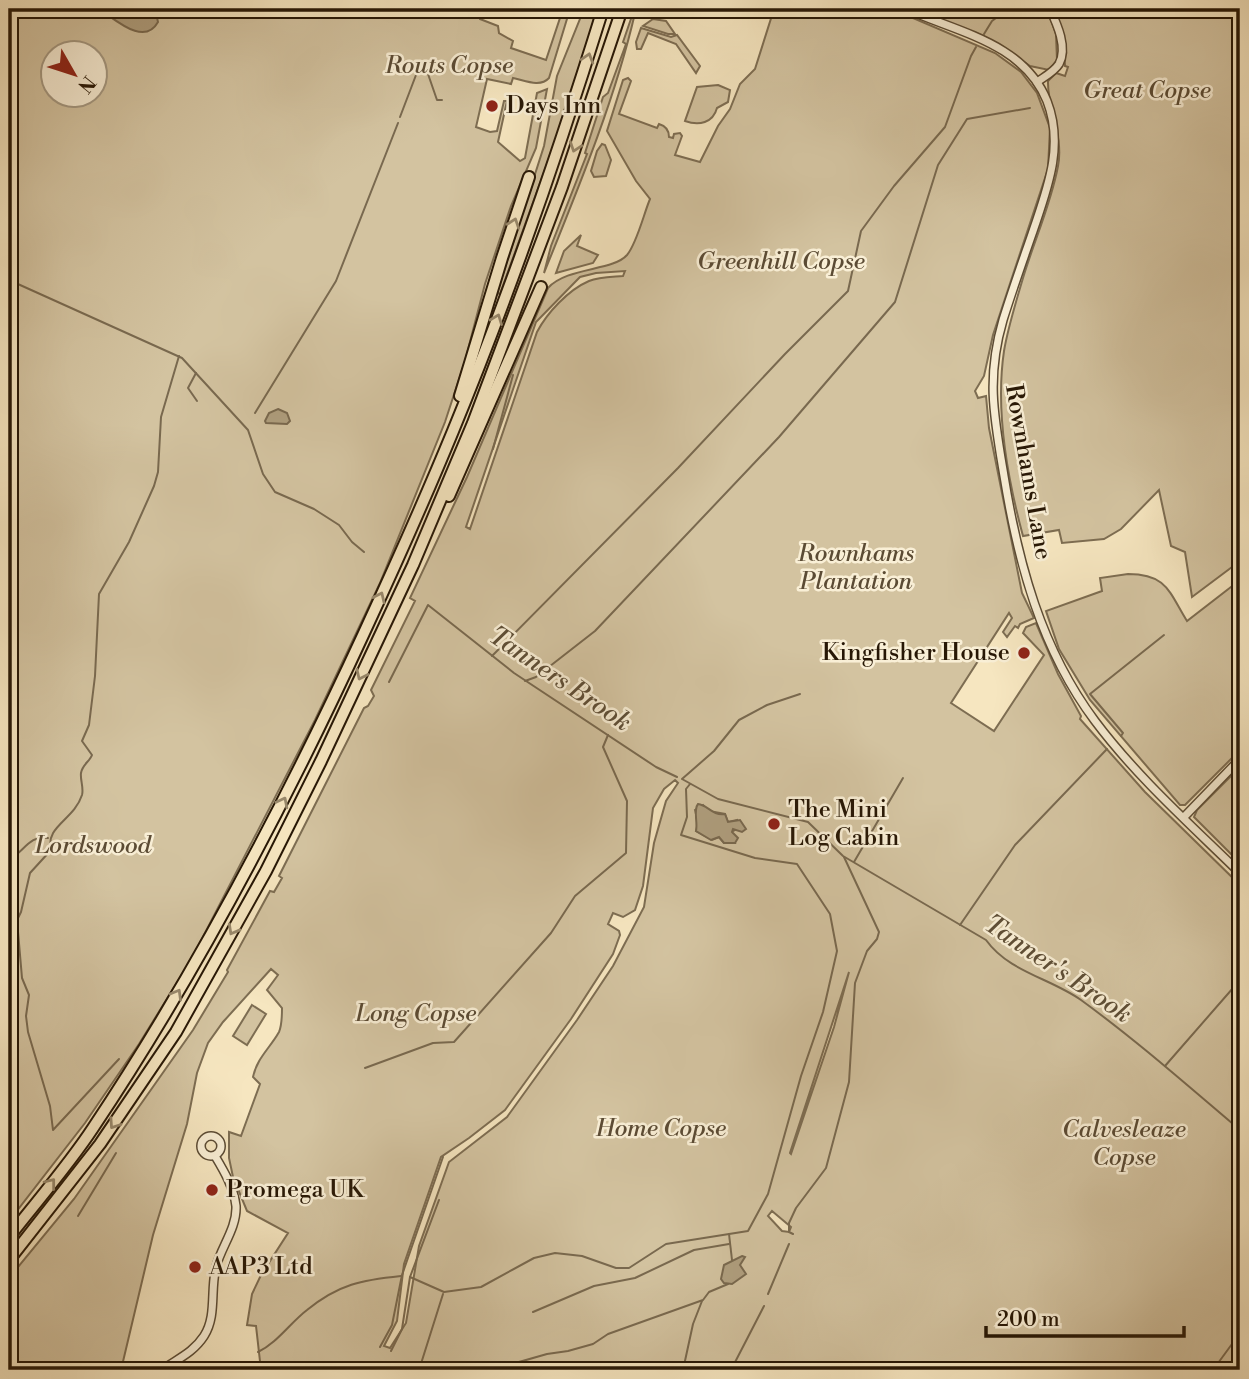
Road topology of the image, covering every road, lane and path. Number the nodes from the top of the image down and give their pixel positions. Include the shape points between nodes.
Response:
1 (603, 9) edge
2 (622, 9) edge
3 (906, 9) edge
4 (1050, 9) edge
5 (1037, 82) junction
6 (529, 177) dead end
7 (541, 287) dead end
8 (454, 429) junction
9 (413, 565) junction
10 (1240, 759) edge
11 (1184, 817) junction
12 (1240, 873) edge
13 (215, 1156) dead end
14 (9, 1237) edge
15 (9, 1260) edge
16 (162, 1370) edge

8 -> 1 highway via 516,272
2 -> 9 highway via 521,298
3 - 5 street, Rownhams Lane via 992,44
4 - 5 street via 1062,57
5 - 11 street, Rownhams Lane via 1055,135 1053,162 1004,318 992,373 1012,520 1037,610 1066,677 1104,733
8 -> 6 highway
7 - 9 highway via 458,479
14 -> 8 highway via 91,1131 169,1009 252,863 349,665
9 -> 15 highway via 266,871 176,1031 100,1144
10 - 11 street
11 - 12 street, Rownhams Lane
13 - 16 street via 236,1206 216,1268 212,1317 197,1345

